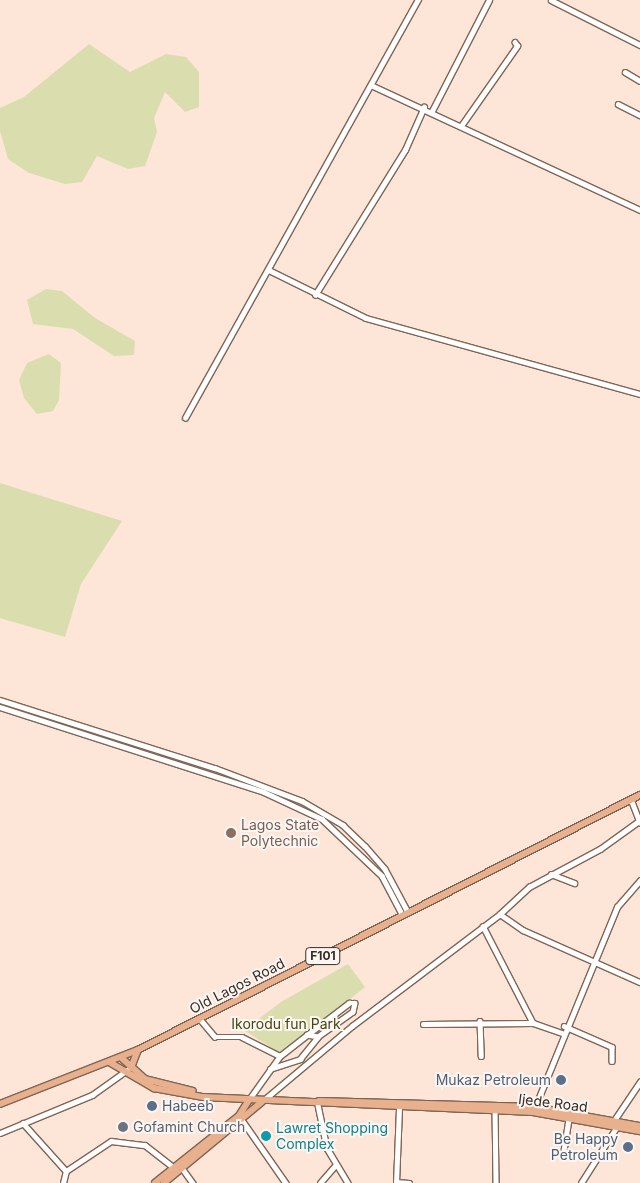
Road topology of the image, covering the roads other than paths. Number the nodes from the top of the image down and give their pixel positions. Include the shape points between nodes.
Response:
1 (418, 0) edge
2 (489, 0) edge
3 (551, 0) edge
4 (515, 43) dead end
5 (640, 45) edge
6 (625, 72) dead end
7 (640, 81) edge
8 (371, 85) junction
9 (618, 104) dead end
10 (424, 107) junction
11 (432, 111) junction
12 (640, 115) edge
13 (462, 126) junction
14 (640, 210) edge
15 (269, 270) junction
16 (315, 294) junction
17 (640, 394) edge
18 (185, 418) dead end
19 (0, 700) edge
20 (0, 707) edge
21 (640, 795) edge
22 (631, 799) junction
23 (640, 822) edge
24 (551, 874) junction
25 (640, 881) edge
26 (574, 883) dead end
27 (405, 913) junction
28 (500, 914) junction
29 (483, 926) junction
30 (593, 961) junction
31 (640, 982) edge
32 (200, 1019) junction
33 (480, 1021) junction
34 (533, 1023) junction
35 (423, 1024) dead end
36 (564, 1026) junction
37 (562, 1033) junction
38 (307, 1035) junction
39 (318, 1037) junction
40 (138, 1050) junction
41 (280, 1056) junction
42 (481, 1056) dead end
43 (122, 1058) junction
44 (612, 1061) dead end
45 (111, 1063) junction
46 (129, 1069) junction
47 (270, 1069) junction
48 (640, 1082) edge
49 (249, 1100) junction
50 (263, 1101) junction
51 (0, 1104) edge
52 (318, 1105) junction
53 (462, 1106) junction
54 (535, 1107) junction
55 (399, 1108) junction
56 (495, 1109) junction
57 (569, 1117) junction
58 (615, 1119) junction
59 (242, 1120) junction
60 (23, 1123) junction
61 (618, 1125) junction
62 (640, 1126) edge
63 (640, 1131) edge
64 (0, 1133) edge
65 (563, 1154) dead end
66 (334, 1166) junction
67 (174, 1168) junction
68 (182, 1168) junction
69 (66, 1171) junction
70 (63, 1183) edge
71 (155, 1183) edge
72 (164, 1183) edge
73 (193, 1183) edge
74 (286, 1183) edge
75 (320, 1183) edge
76 (348, 1183) edge
77 (396, 1183) edge
78 (409, 1183) edge
79 (496, 1183) edge
80 (581, 1183) edge

1 - 8 street
2 - 11 street
3 - 5 street
4 - 13 street
6 - 7 street
8 - 10 street
8 - 15 street
9 - 12 street
10 - 11 street
10 - 16 street via 401,157
11 - 13 street
13 - 14 street
15 - 16 street
15 - 18 street
16 - 17 street via 366,318
19 - 27 street via 215,768 302,801 343,825 365,846 385,869
20 - 27 street via 264,792 307,811 339,831 359,851 382,876
21 - 22 main road, Old Lagos Road / F101
22 - 23 street
22 - 27 main road, Old Lagos Road / F101
23 - 24 street via 600,850
24 - 26 street
24 - 28 street via 528,887
25 - 30 street via 616,907
27 - 32 main road, Old Lagos Road / F101
28 - 29 street
28 - 30 street via 523,930
29 - 34 street
29 - 50 street
30 - 31 street
30 - 36 street
32 - 40 main road, Old Lagos Road / F101
32 - 41 street via 215,1037 242,1037
33 - 34 street
33 - 35 street
33 - 42 street
34 - 37 street
36 - 37 street
36 - 44 street via 612,1046
37 - 54 street
38 - 39 street
38 - 39 street via 355,1003 353,1012
38 - 41 street
39 - 47 street via 300,1059
40 - 43 main road, Old Lagos Road / F101
40 - 46 main road
41 - 47 street
43 - 45 main road, Old Lagos Road / F101
43 - 46 main road
45 - 46 main road
45 - 51 main road, Old Lagos Road / F101
46 - 49 main road via 166,1086
46 - 60 street via 101,1090
47 - 49 street
48 - 58 street
49 - 50 main road
49 - 67 main road via 239,1116
50 - 52 main road
50 - 53 main road
50 - 59 main road
52 - 55 main road
52 - 66 street
53 - 54 main road, Ijede Road
53 - 55 main road
53 - 56 main road, Ijede Road
54 - 58 main road, Ijede Road
55 - 77 street
56 - 57 main road, Ijede Road
56 - 79 street
57 - 61 main road, Ijede Road
57 - 65 street
58 - 62 main road, Ijede Road
59 - 68 main road
59 - 74 street
60 - 64 street
60 - 69 street
61 - 63 main road, Ijede Road
61 - 80 street
66 - 75 street
66 - 76 street
67 - 69 street via 145,1145 112,1141
67 - 71 main road
68 - 72 main road
68 - 73 street
69 - 70 street
77 - 78 street

